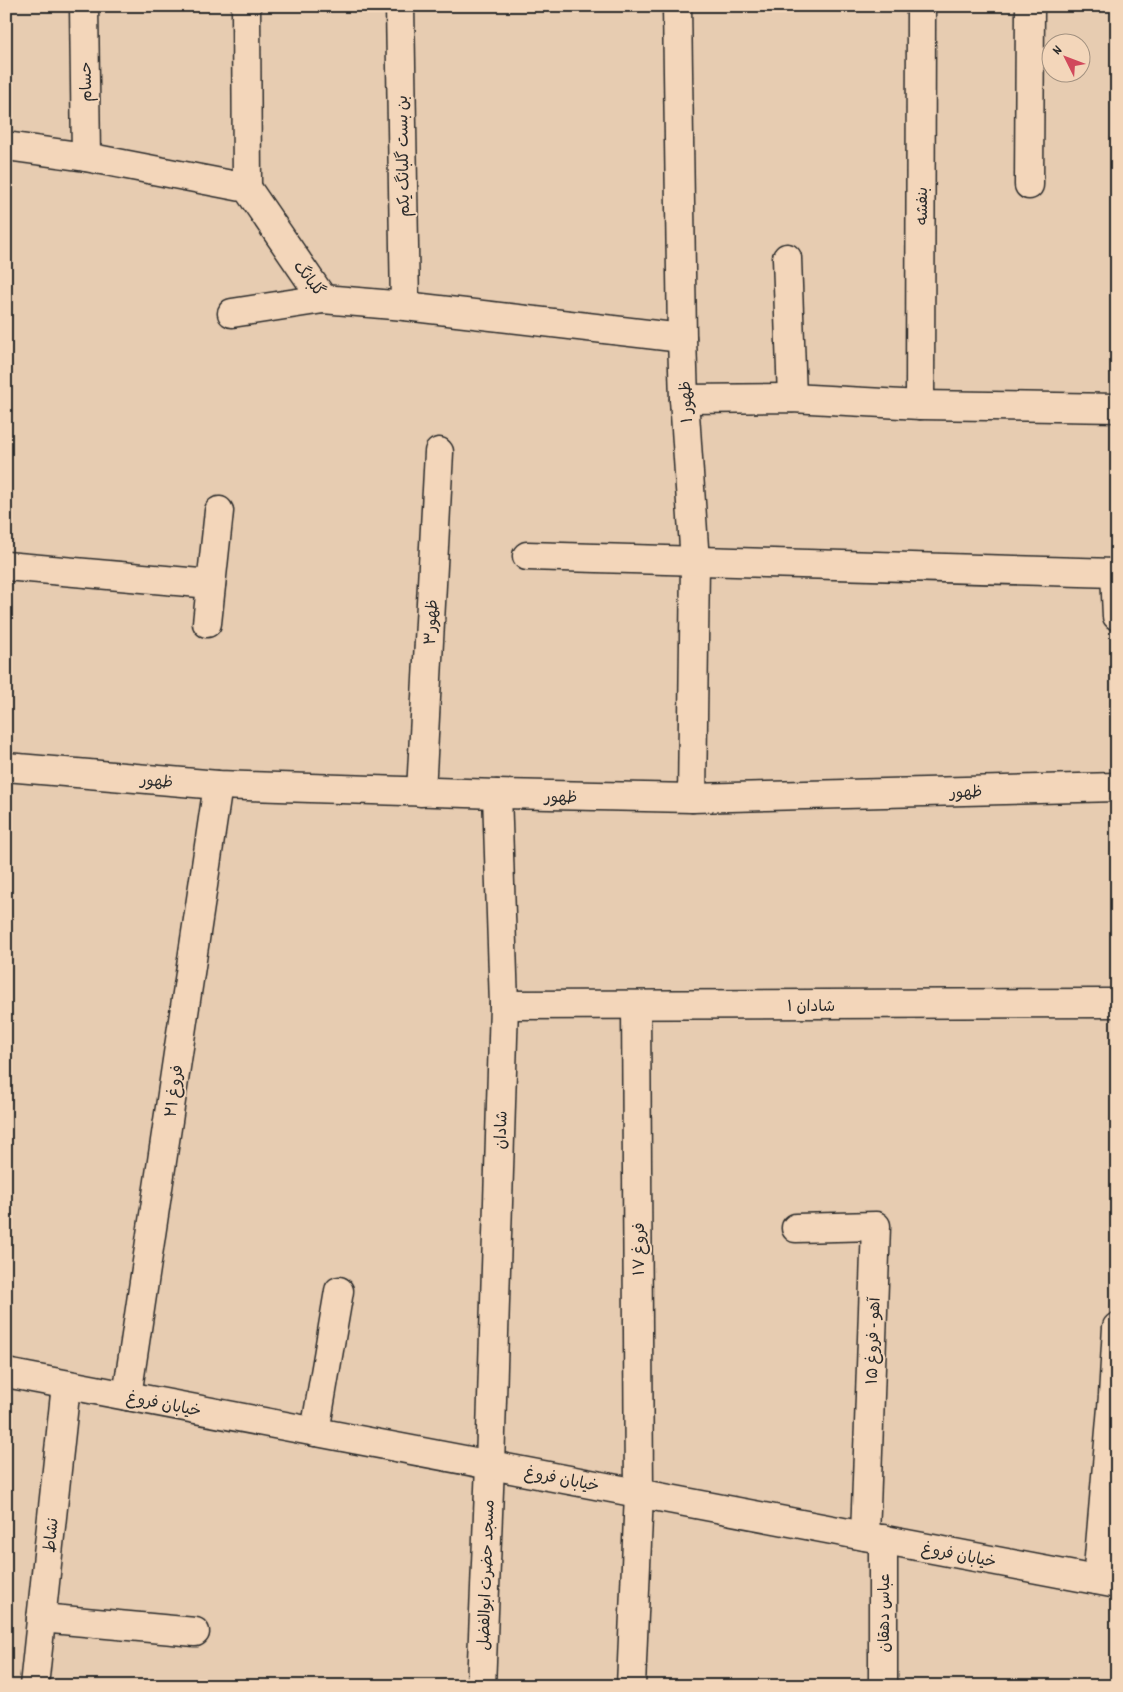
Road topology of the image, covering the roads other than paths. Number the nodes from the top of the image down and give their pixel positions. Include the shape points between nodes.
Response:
1 (84, 6) edge
2 (246, 6) edge
3 (400, 6) edge
4 (677, 6) edge
5 (921, 6) edge
6 (1030, 6) edge
7 (6, 146) edge
8 (86, 157) junction
9 (1029, 185) dead end
10 (247, 188) junction
11 (787, 258) dead end
12 (323, 299) junction
13 (405, 306) junction
14 (232, 313) dead end
15 (682, 338) junction
16 (792, 398) junction
17 (684, 399) junction
18 (920, 406) junction
19 (1117, 408) edge
20 (439, 452) dead end
21 (218, 511) dead end
22 (527, 556) dead end
23 (695, 562) junction
24 (6, 566) edge
25 (1116, 573) edge
26 (212, 584) junction
27 (1117, 616) edge
28 (207, 622) dead end
29 (6, 767) edge
30 (218, 785) junction
31 (1117, 786) edge
32 (420, 792) junction
33 (497, 794) junction
34 (692, 798) junction
35 (1117, 1003) edge
36 (504, 1005) junction
37 (636, 1006) junction
38 (796, 1228) dead end
39 (339, 1291) dead end
40 (1117, 1327) edge
41 (6, 1373) edge
42 (66, 1385) junction
43 (128, 1396) junction
44 (1115, 1396) edge
45 (315, 1432) junction
46 (490, 1465) junction
47 (639, 1493) junction
48 (874, 1538) junction
49 (1107, 1582) edge
50 (41, 1618) junction
51 (195, 1632) dead end
52 (34, 1686) edge
53 (481, 1686) edge
54 (631, 1686) edge
55 (882, 1686) edge

1 - 8 street, حسام
2 - 10 street
3 - 13 street, بن بست گلبانگ یکم
4 - 15 street, ظهور ۱
5 - 18 street, بنفشه
6 - 9 street
7 - 8 street
8 - 10 street
10 - 12 street, گلبانگ
11 - 16 street
12 - 13 street, گلبانگ
12 - 14 street
13 - 15 street, گلبانگ
15 - 17 street, ظهور ۱
16 - 17 street
16 - 18 street
17 - 23 street, ظهور ۱
18 - 19 street
20 - 32 street, ظهور۳
21 - 26 street
22 - 23 street
23 - 25 street
23 - 34 street, ظهور ۱
24 - 26 street
25 - 27 street
26 - 28 street
29 - 30 street, ظهور
30 - 32 street, ظهور
30 - 43 street, فروغ ۲۱
31 - 34 street, ظهور
32 - 33 street, ظهور
33 - 34 street, ظهور
33 - 36 street, شادان
35 - 37 street, شادان ۱
36 - 37 street, شادان ۱
36 - 46 street, شادان
37 - 47 street, فروغ ۱۷
38 - 48 street, آهو - فروغ ۱۵ via 876,1226
39 - 45 street
40 - 44 street
41 - 42 street, خیابان فروغ
42 - 43 street, خیابان فروغ
42 - 50 street, نشاط
43 - 45 street, خیابان فروغ
44 - 49 street
45 - 46 street, خیابان فروغ
46 - 47 street, خیابان فروغ
46 - 53 street, مسجد حضرت ابوالفضل
47 - 48 street, خیابان فروغ
47 - 54 street, فروغ ۱۷
48 - 49 street, خیابان فروغ
48 - 55 street, عباس دهقان
50 - 51 street
50 - 52 street, نشاط

